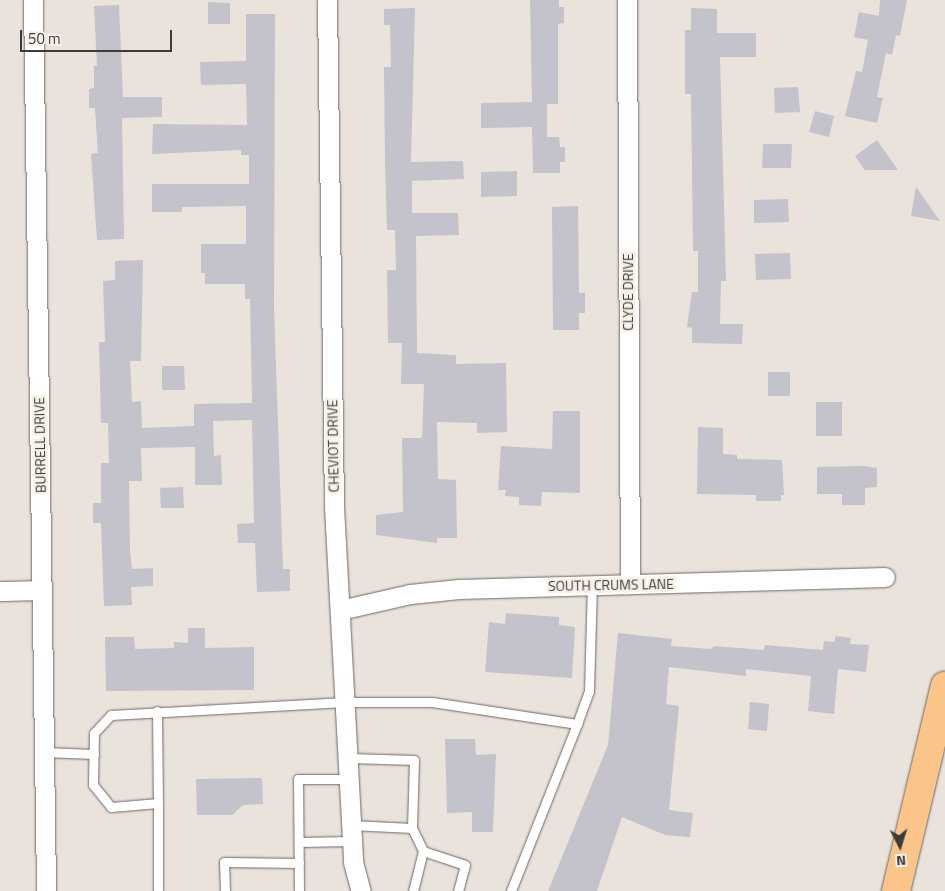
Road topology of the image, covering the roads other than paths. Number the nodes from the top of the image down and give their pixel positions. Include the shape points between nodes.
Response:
1 (34, 0) edge
2 (327, 0) edge
3 (627, 0) edge
4 (885, 577) dead end
5 (630, 584) junction
6 (592, 585) junction
7 (42, 590) junction
8 (0, 591) edge
9 (340, 610) junction
10 (945, 686) edge
11 (345, 702) junction
12 (156, 711) junction
13 (577, 724) junction
14 (44, 752) junction
15 (94, 754) junction
16 (349, 758) junction
17 (350, 779) junction
18 (158, 804) junction
19 (412, 828) junction
20 (351, 833) junction
21 (298, 842) junction
22 (423, 851) junction
23 (299, 862) junction
24 (46, 891) edge
25 (158, 891) edge
26 (225, 891) edge
27 (299, 891) edge
28 (362, 891) edge
29 (413, 891) edge
30 (458, 891) edge
31 (511, 891) edge
32 (896, 891) edge

1 - 7 street, BURRELL DRIVE
2 - 9 street, CHEVIOT DRIVE via 334,507
3 - 5 street, CLYDE DRIVE
4 - 5 street, SOUTH CRUMS LANE
5 - 6 street, SOUTH CRUMS LANE
6 - 9 street, SOUTH CRUMS LANE via 459,589 410,594
6 - 13 lane via 589,691
7 - 8 street
7 - 14 street, BURRELL DRIVE
9 - 11 street, CHEVIOT DRIVE
10 - 32 highway
11 - 12 lane
11 - 13 lane via 432,702
11 - 16 street, CHEVIOT DRIVE
12 - 15 lane via 110,715 94,733
12 - 18 lane
13 - 31 lane
14 - 15 lane
14 - 24 street, BURRELL DRIVE
15 - 18 lane via 93,785 111,807
16 - 17 street, CHEVIOT DRIVE
16 - 19 lane via 414,760
17 - 20 street, CHEVIOT DRIVE
17 - 21 lane via 298,779
18 - 25 lane
19 - 20 lane
19 - 22 lane
20 - 21 lane
20 - 28 street, CHEVIOT DRIVE
21 - 23 lane
22 - 29 lane
22 - 30 lane via 465,865
23 - 26 lane via 224,862
23 - 27 lane

